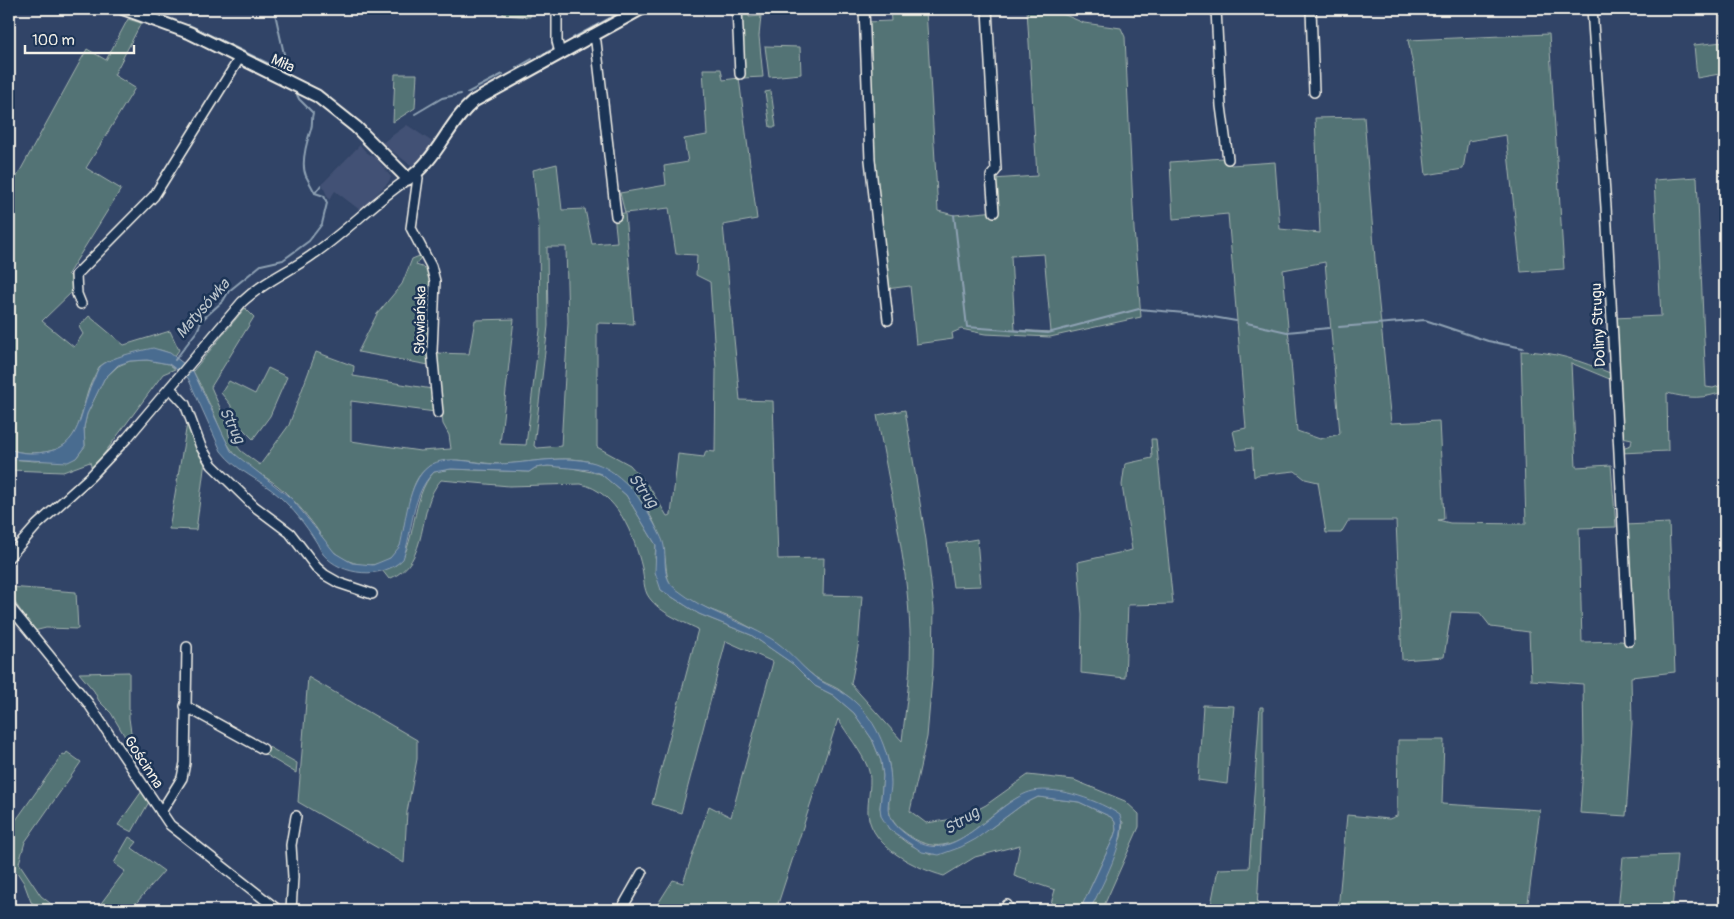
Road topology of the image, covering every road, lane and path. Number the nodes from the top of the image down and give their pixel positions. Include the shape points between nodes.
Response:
1 (124, 9) edge
2 (557, 9) edge
3 (641, 9) edge
4 (737, 9) edge
5 (864, 9) edge
6 (987, 9) edge
7 (1216, 9) edge
8 (1311, 9) edge
9 (1592, 9) edge
10 (592, 35) junction
11 (560, 53) junction
12 (239, 59) junction
13 (740, 74) dead end
14 (1314, 92) dead end
15 (1228, 159) dead end
16 (411, 177) junction
17 (994, 212) dead end
18 (616, 216) dead end
19 (81, 304) dead end
20 (888, 320) dead end
21 (172, 386) junction
22 (438, 413) dead end
23 (9, 556) edge
24 (372, 594) dead end
25 (9, 606) edge
26 (1629, 641) dead end
27 (187, 647) dead end
28 (185, 706) junction
29 (263, 749) dead end
30 (161, 812) junction
31 (296, 816) dead end
32 (642, 873) dead end
33 (278, 910) edge
34 (291, 910) edge
35 (621, 910) edge

1 - 12 street, Miła via 180,29
2 - 11 street
3 - 10 street
4 - 13 street
5 - 20 street via 870,160
6 - 17 street via 996,170 992,176
7 - 15 street via 1221,106
8 - 14 street
9 - 26 street, Doliny Strugu
10 - 11 street
10 - 18 street via 597,52
11 - 16 street via 474,100
12 - 16 street, Miła via 324,101
12 - 19 street via 154,196 76,275
16 - 21 street via 315,254 242,302
16 - 22 street, Słowiańska via 418,178 418,184 411,228 431,266 435,281 432,351
21 - 23 street via 113,454 37,525
21 - 24 street via 185,404 201,447 212,465 254,506 290,533 325,575
25 - 30 street, Gościnna via 88,703
27 - 28 street
28 - 29 street
28 - 30 street via 186,763 182,778
30 - 33 street, Gościnna via 176,832
31 - 34 street via 291,845
32 - 35 street

